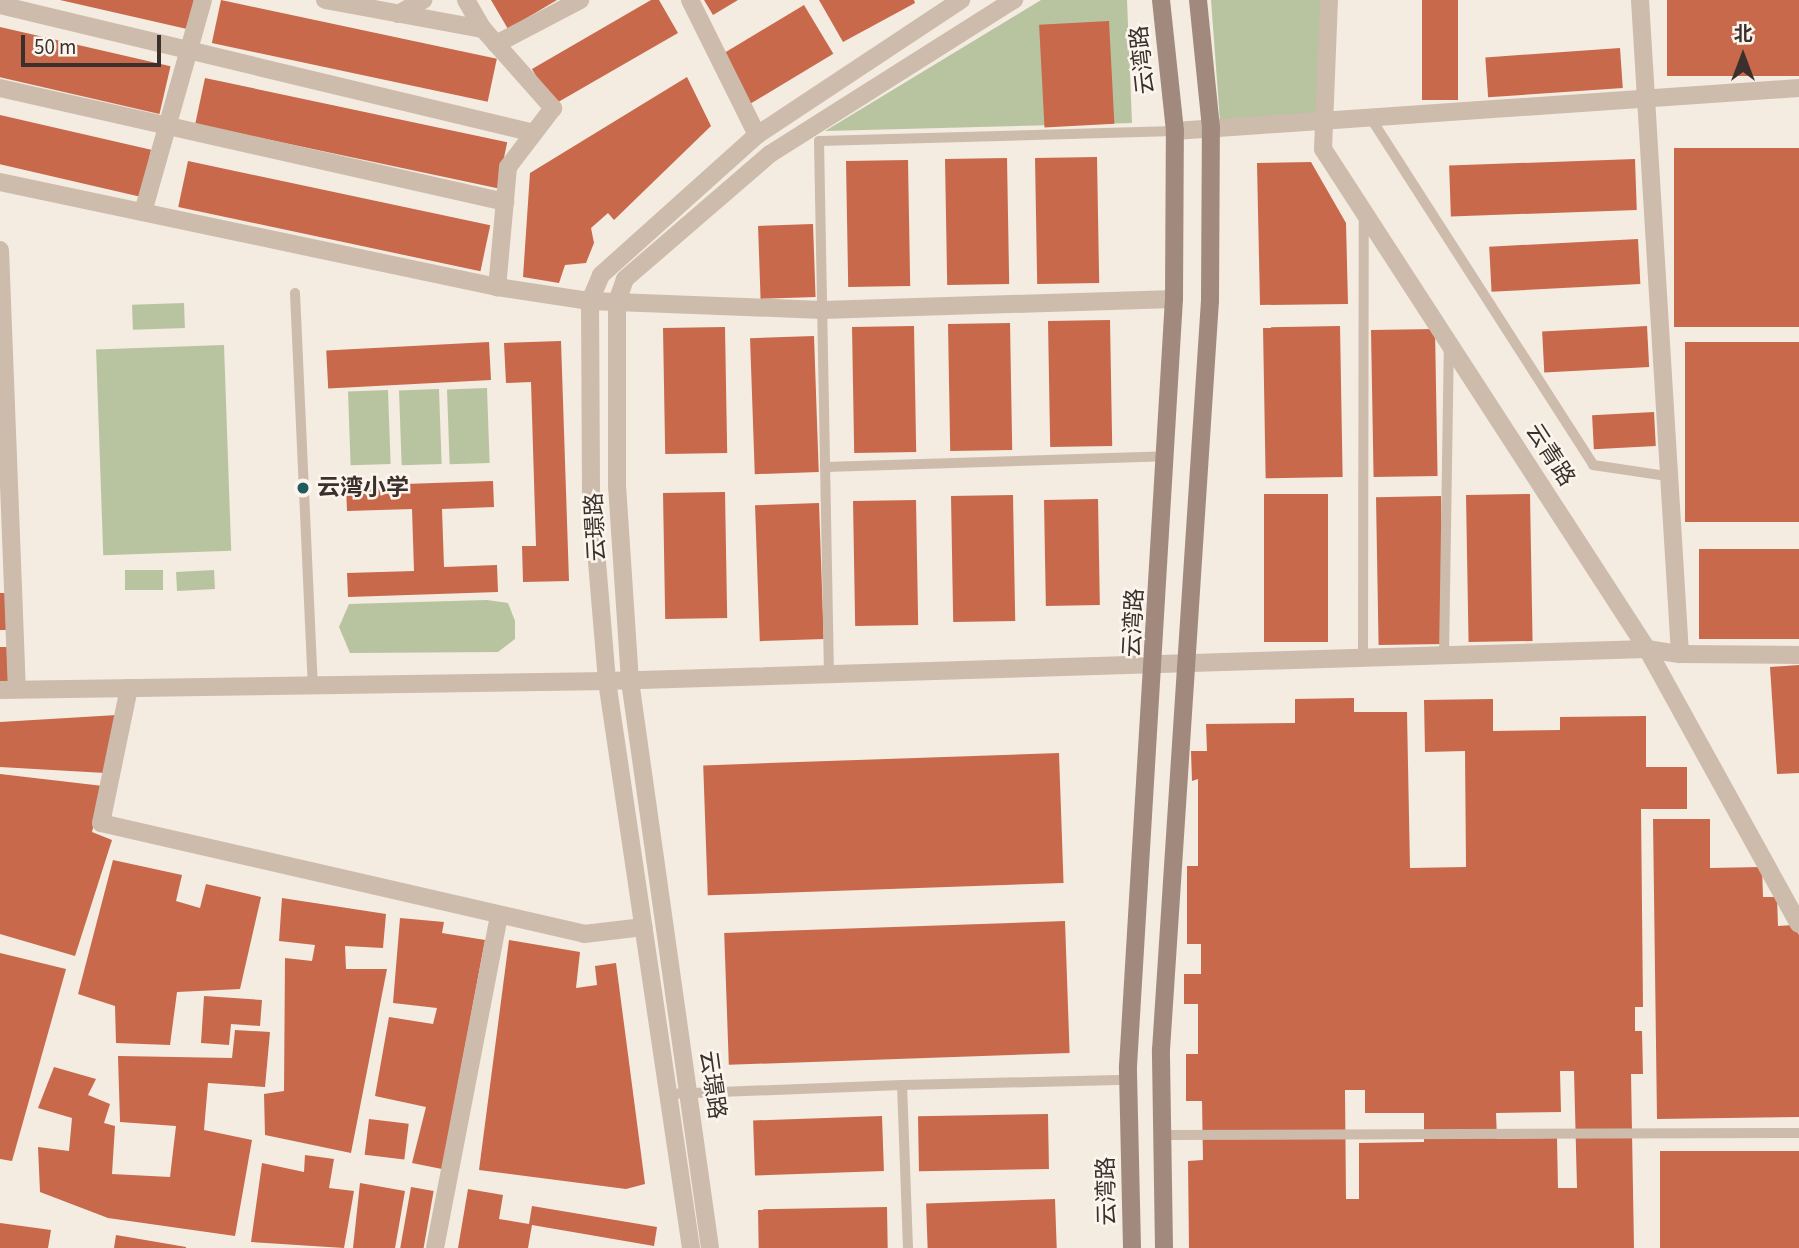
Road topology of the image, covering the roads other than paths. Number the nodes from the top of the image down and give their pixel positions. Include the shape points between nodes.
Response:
1 (203, 0) edge
2 (325, 0) edge
3 (423, 0) edge
4 (466, 0) edge
5 (580, 0) edge
6 (691, 0) edge
7 (961, 0) edge
8 (1014, 0) edge
9 (1161, 0) edge
10 (1198, 0) edge
11 (1329, 0) edge
12 (1640, 0) edge
13 (0, 5) edge
14 (937, 7) edge
15 (398, 14) junction
16 (483, 29) junction
17 (496, 44) junction
18 (189, 49) junction
19 (0, 88) edge
20 (1799, 89) edge
21 (1646, 99) junction
22 (1370, 117) junction
23 (1324, 120) junction
24 (167, 126) junction
25 (1211, 128) junction
26 (1175, 131) junction
27 (534, 133) junction
28 (757, 135) junction
29 (0, 182) edge
30 (505, 202) junction
31 (143, 212) junction
32 (1364, 212) junction
33 (0, 250) edge
34 (1, 287) edge
35 (497, 287) junction
36 (295, 293) dead end
37 (1174, 299) junction
38 (590, 300) junction
39 (617, 302) junction
40 (822, 310) junction
41 (1449, 344) junction
42 (2, 350) edge
43 (3, 398) edge
44 (1166, 456) junction
45 (4, 465) edge
46 (825, 467) junction
47 (1667, 476) junction
48 (5, 522) edge
49 (6, 579) edge
50 (8, 641) edge
51 (1647, 649) junction
52 (1680, 654) junction
53 (1444, 655) junction
54 (1799, 655) edge
55 (1363, 658) junction
56 (1187, 663) junction
57 (1156, 664) junction
58 (829, 676) junction
59 (607, 681) junction
60 (630, 681) junction
61 (313, 685) junction
62 (129, 688) junction
63 (8, 690) edge
64 (499, 915) junction
65 (1799, 924) edge
66 (644, 927) junction
67 (1128, 1080) junction
68 (902, 1085) junction
69 (688, 1093) junction
70 (668, 1094) junction
71 (1799, 1133) edge
72 (1163, 1135) junction
73 (435, 1248) edge
74 (691, 1248) edge
75 (710, 1248) edge
76 (908, 1248) edge
77 (1132, 1248) edge
78 (1164, 1248) edge

1 - 18 street
2 - 15 street
3 - 15 street
4 - 16 street
5 - 17 street
6 - 28 street
7 - 14 street, 云璟路
8 - 39 street, 云璟路 via 770,154 625,279
9 - 26 main road, 云湾路
10 - 25 main road
11 - 23 street, 云青路
12 - 21 street
13 - 18 street
14 - 28 street, 云璟路
15 - 16 street
16 - 17 street
17 - 27 street via 553,108
18 - 24 street
18 - 27 street
19 - 24 street
20 - 21 street
21 - 22 street
21 - 47 street
22 - 23 street
22 - 47 lane via 1593,465
23 - 25 street
23 - 32 street, 云青路 via 1323,149
24 - 30 street
24 - 31 street
25 - 26 street
25 - 56 main road via 1210,302
26 - 37 main road, 云湾路
26 - 40 lane via 819,141
27 - 30 street via 508,167
28 - 38 street, 云璟路 via 600,275
29 - 31 street
30 - 35 street
31 - 35 street
32 - 41 street, 云青路
32 - 55 lane
33 - 34 street
34 - 42 street
35 - 38 street
36 - 61 lane
37 - 40 street
37 - 44 main road, 云湾路
38 - 39 street
38 - 59 street, 云璟路 via 591,490
39 - 40 street
39 - 60 street, 云璟路 via 617,487
40 - 46 lane
41 - 51 street, 云青路
41 - 53 lane
42 - 43 street
43 - 45 street
44 - 46 lane
44 - 57 main road, 云湾路
45 - 48 street
46 - 58 lane
47 - 52 street
48 - 49 street
49 - 50 street
50 - 63 street
51 - 52 street
51 - 53 street
51 - 65 street, 云青路
52 - 54 street
53 - 55 street
55 - 56 street
56 - 57 street
56 - 72 main road via 1161,1050
57 - 58 street
57 - 67 main road, 云湾路
58 - 60 street
59 - 60 street
59 - 61 street
59 - 66 street, 云璟路
60 - 69 street, 云璟路
61 - 62 street
62 - 63 street
62 - 64 street via 101,823
64 - 66 street via 584,934
64 - 73 street
66 - 70 street, 云璟路
67 - 68 lane
67 - 77 main road, 云湾路
68 - 69 lane
68 - 76 lane
69 - 70 lane
69 - 75 street, 云璟路
70 - 74 street, 云璟路
71 - 72 lane
72 - 78 main road

